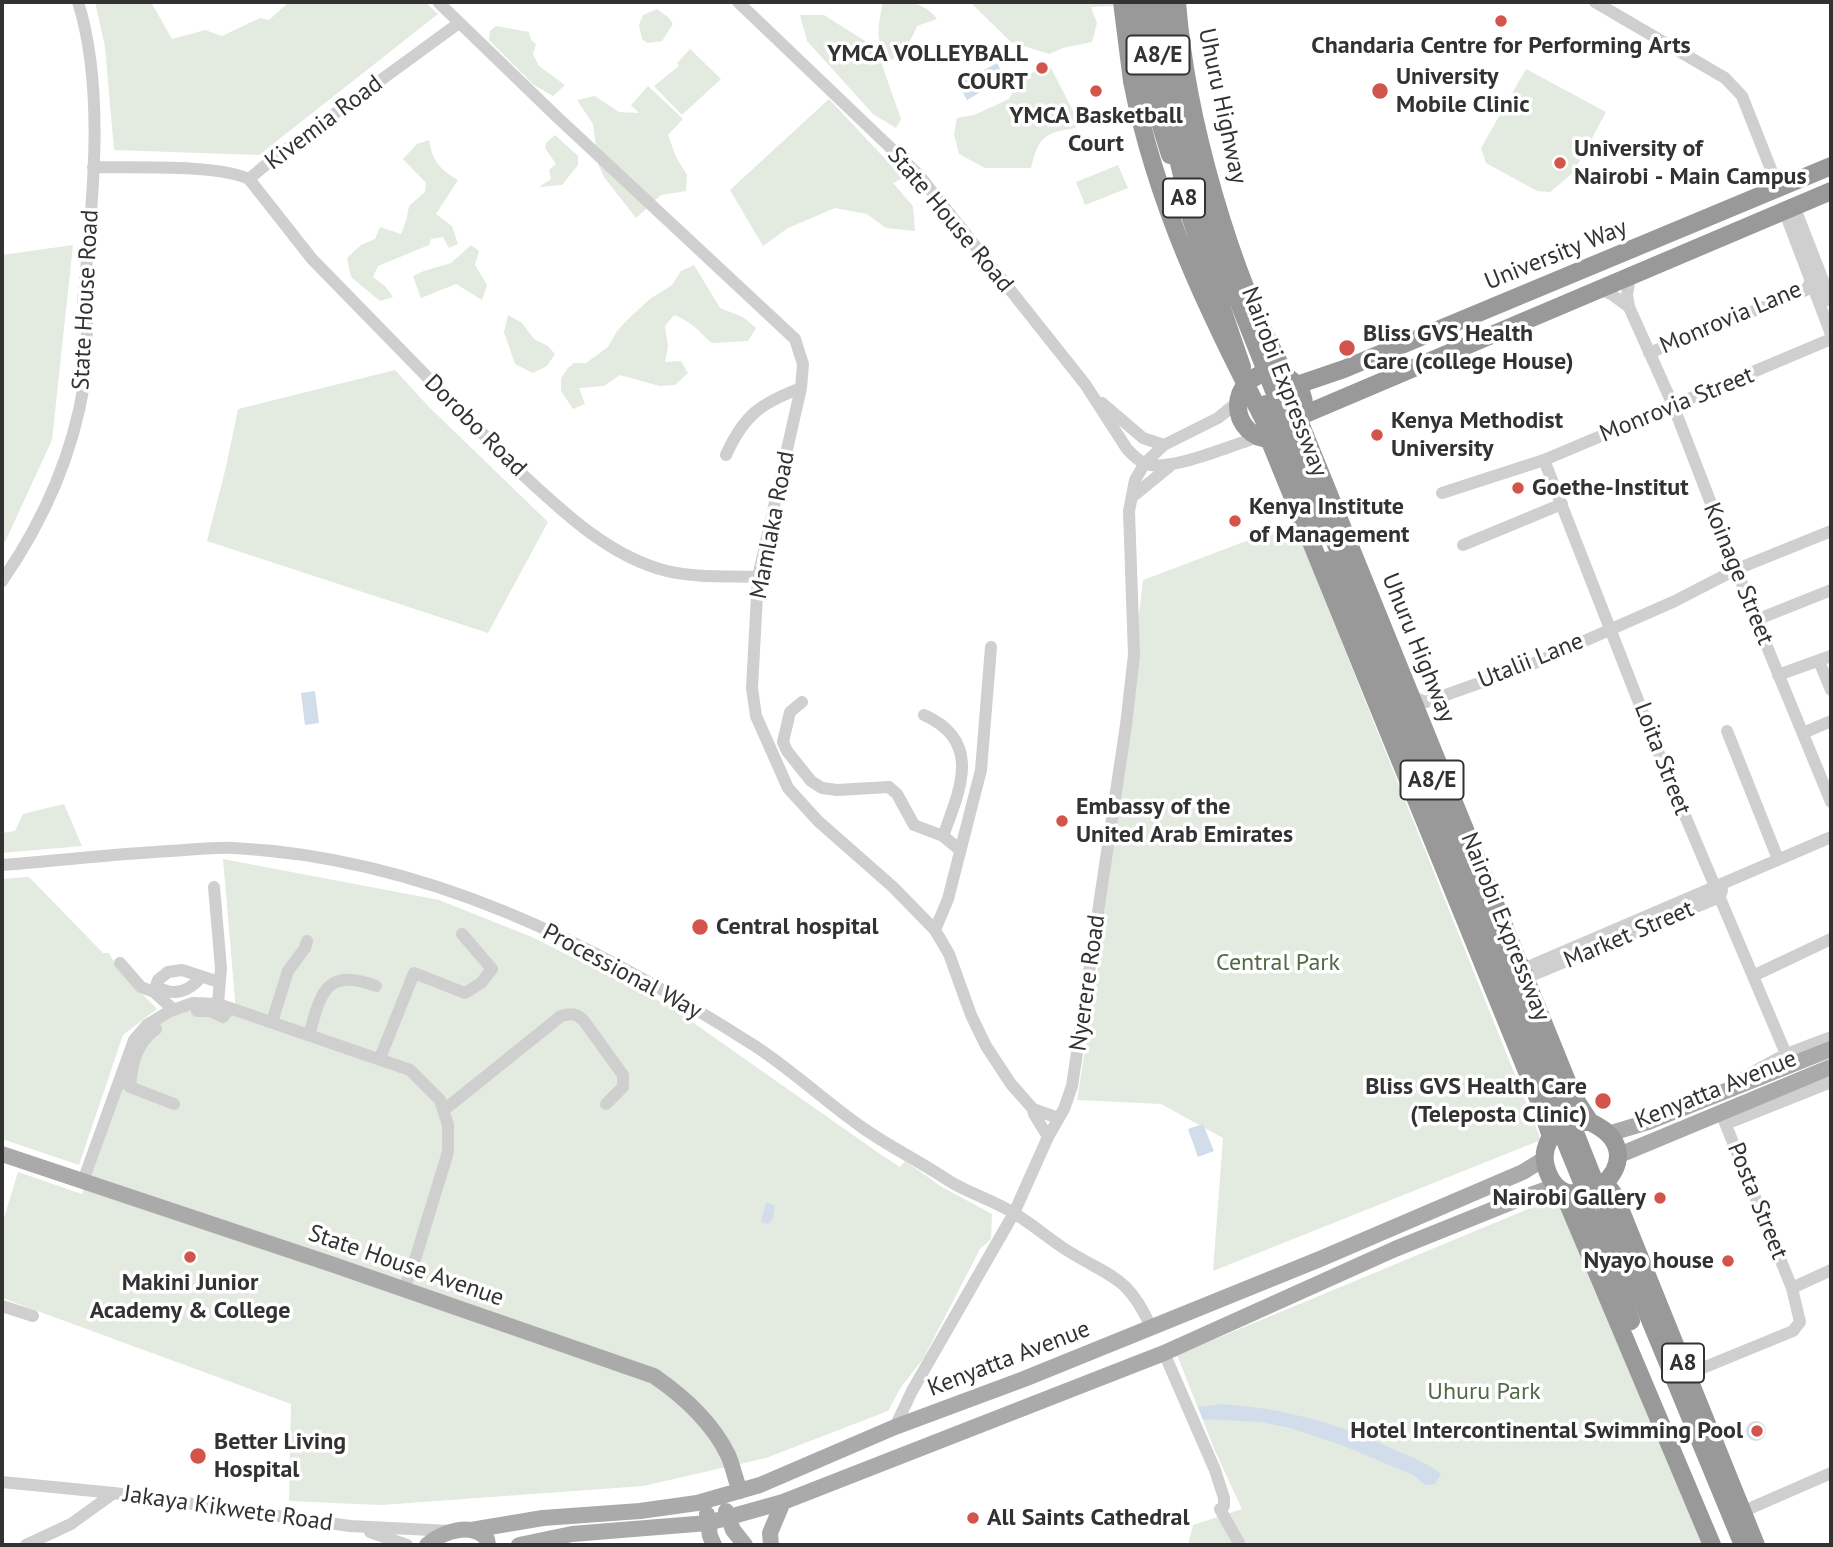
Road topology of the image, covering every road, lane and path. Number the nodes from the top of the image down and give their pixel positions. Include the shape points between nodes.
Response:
1 (78, 2) edge
2 (438, 2) edge
3 (738, 2) edge
4 (1122, 2) edge
5 (1135, 2) edge
6 (1152, 2) edge
7 (1164, 2) edge
8 (1177, 2) edge
9 (1595, 2) edge
10 (459, 23) junction
11 (1831, 166) edge
12 (93, 167) junction
13 (249, 179) junction
14 (1778, 187) junction
15 (1831, 191) edge
16 (1789, 208) junction
17 (1630, 276) junction
18 (1811, 281) junction
19 (1598, 289) junction
20 (1831, 301) edge
21 (1629, 307) junction
22 (1831, 334) edge
23 (1831, 340) edge
24 (1649, 353) junction
25 (1291, 381) junction
26 (801, 388) junction
27 (1088, 391) junction
28 (1240, 396) junction
29 (1672, 405) junction
30 (1302, 419) junction
31 (1264, 438) junction
32 (1164, 445) junction
33 (1127, 449) junction
34 (726, 455) dead end
35 (1544, 460) junction
36 (1144, 463) junction
37 (1170, 466) junction
38 (1291, 472) junction
39 (1135, 480) junction
40 (1442, 493) dead end
41 (1132, 497) junction
42 (1562, 504) junction
43 (1831, 531) edge
44 (1463, 545) dead end
45 (1737, 569) junction
46 (758, 577) junction
47 (2, 581) edge
48 (1831, 590) edge
49 (1756, 620) junction
50 (1611, 628) junction
51 (991, 647) dead end
52 (1825, 659) edge
53 (1778, 675) junction
54 (1831, 690) edge
55 (1411, 696) junction
56 (802, 702) dead end
57 (924, 715) dead end
58 (1831, 721) edge
59 (1727, 731) dead end
60 (1803, 733) junction
61 (1831, 802) edge
62 (943, 836) junction
63 (1831, 837) edge
64 (960, 850) junction
65 (1778, 859) junction
66 (2, 865) edge
67 (214, 887) dead end
68 (1719, 889) junction
69 (935, 930) junction
70 (462, 934) dead end
71 (1831, 939) edge
72 (307, 941) dead end
73 (120, 963) dead end
74 (1524, 974) junction
75 (1753, 976) junction
76 (201, 977) junction
77 (219, 982) junction
78 (376, 986) dead end
79 (155, 989) junction
80 (224, 1006) junction
81 (174, 1010) junction
82 (272, 1022) junction
83 (309, 1035) junction
84 (1831, 1037) edge
85 (1831, 1049) edge
86 (1786, 1055) junction
87 (380, 1058) junction
88 (1831, 1067) edge
89 (120, 1077) junction
90 (1831, 1082) edge
91 (130, 1087) junction
92 (1713, 1096) junction
93 (174, 1104) dead end
94 (606, 1104) dead end
95 (1033, 1109) junction
96 (444, 1110) junction
97 (1058, 1118) junction
98 (1723, 1119) junction
99 (1590, 1122) junction
100 (1608, 1134) junction
101 (1048, 1137) junction
102 (1551, 1137) junction
103 (2, 1154) edge
104 (1617, 1156) junction
105 (1544, 1159) junction
106 (83, 1181) junction
107 (1606, 1184) junction
108 (1564, 1191) junction
109 (1014, 1213) junction
110 (1831, 1270) edge
111 (1284, 1273) junction
112 (1792, 1288) junction
113 (404, 1289) junction
114 (1293, 1295) junction
115 (2, 1306) edge
116 (33, 1316) dead end
117 (1152, 1327) junction
118 (1164, 1353) junction
119 (1688, 1374) junction
120 (895, 1427) junction
121 (1831, 1473) edge
122 (2, 1482) edge
123 (740, 1491) junction
124 (114, 1493) junction
125 (723, 1496) junction
126 (705, 1500) junction
127 (783, 1502) junction
128 (1744, 1511) junction
129 (606, 1514) junction
130 (728, 1519) junction
131 (708, 1523) junction
132 (350, 1526) junction
133 (463, 1530) junction
134 (607, 1531) junction
135 (26, 1545) edge
136 (407, 1545) edge
137 (426, 1545) edge
138 (488, 1545) edge
139 (519, 1545) edge
140 (714, 1545) edge
141 (745, 1545) edge
142 (771, 1545) edge
143 (1240, 1545) edge
144 (1713, 1545) edge
145 (1722, 1545) edge
146 (1730, 1545) edge
147 (1743, 1545) edge
148 (1756, 1545) edge

1 - 12 street, State House Road via 91,56
2 - 10 street, Mamlaka Road
3 - 27 street, State House Road via 918,174
4 - 38 highway, bridge via 1138,113 1164,201 1188,263
5 - 28 highway, A8 via 1154,106 1242,367
6 - 38 highway, Nairobi Expressway / A8/E, bridge via 1163,97 1185,188
7 - 147 highway, Nairobi Expressway / A8/E, bridge via 1182,125 1225,268
8 - 25 highway, Uhuru Highway / A8 via 1190,97 1219,209 1250,295
9 - 14 street via 1734,86
10 - 13 street, Kivemia Road
10 - 26 street, Mamlaka Road via 795,339 803,365
11 - 14 highway, University Way
12 - 13 street, Kivemia Road via 213,171
12 - 47 street, State House Road via 83,301 88,310 84,384 57,483
13 - 46 street, Dorobo Road via 312,259 562,511 625,555 650,565 682,574
14 - 25 highway, University Way via 1323,377
15 - 16 highway, University Way
16 - 17 highway, University Way
16 - 18 street
16 - 20 street
17 - 19 highway, University Way
17 - 21 street, Koinage Street
18 - 22 street
18 - 24 street, Monrovia Lane via 1806,290
19 - 21 street
19 - 30 highway, University Way
21 - 24 street, Koinage Street
23 - 29 street, Monrovia Street
24 - 29 street, Koinage Street
25 - 28 highway via 1268,373 1258,376
25 - 30 highway, A8 via 1304,404
26 - 34 street via 757,410 734,436
26 - 46 street, Mamlaka Road
27 - 32 street, State House Road via 1143,438
27 - 33 street, State House Road
28 - 31 highway, A8 via 1245,426
28 - 32 street via 1218,418
29 - 35 street, Monrovia Street
29 - 45 street, Koinage Street
30 - 31 highway via 1287,435
30 - 55 highway, Uhuru Highway / A8
31 - 37 street
31 - 102 highway, A8
32 - 36 street
33 - 36 street, State House Road
33 - 39 street
35 - 40 street, Monrovia Street
35 - 42 street, Loita Street
36 - 37 street
36 - 39 street, Nyerere Road
37 - 41 street
38 - 146 highway, Nairobi Expressway / A8/E, bridge
39 - 41 street, Nyerere Road
41 - 97 street, Nyerere Road via 1134,655 1126,725 1072,1086
42 - 44 street
42 - 50 street, Loita Street
43 - 45 street, Utalii Lane
45 - 49 street, Koinage Street
45 - 50 street, Utalii Lane
46 - 69 street, Mamlaka Road via 753,706 781,776 818,821
48 - 49 street
49 - 53 street, Koinage Street
50 - 55 street, Utalii Lane via 1530,665 1426,702
50 - 68 street, Loita Street via 1661,759
51 - 64 street via 981,770
52 - 53 street
52 - 54 street
53 - 60 street, Koinage Street
55 - 74 highway, Uhuru Highway / A8
56 - 62 street via 790,712 783,742 811,781 836,790 889,787 914,825
57 - 62 street via 950,730 961,757 961,789
58 - 60 street
59 - 65 street
60 - 61 street, Koinage Street
62 - 64 street
63 - 65 street, Market Street
64 - 69 street
65 - 68 street, Market Street
66 - 109 street, Processional Way via 234,848 348,863 441,886 566,938 666,992 756,1047 863,1128 949,1181
67 - 77 street
68 - 74 street, Market Street via 1530,967
68 - 75 street, Loita Street
69 - 95 street, Mamlaka Road via 986,1046
70 - 87 street via 492,969 465,993 414,973
71 - 75 street
72 - 82 street via 288,971
73 - 79 street via 141,988
74 - 99 highway, Uhuru Highway / A8 via 1573,1096
75 - 86 street, Loita Street
76 - 77 street
76 - 79 street via 185,990
76 - 79 street via 174,971 162,976
77 - 80 street
78 - 83 street via 345,978 330,985 319,999
79 - 81 street
80 - 81 street via 193,1003
80 - 82 street
80 - 91 street via 223,1017 210,1011 176,1015 151,1033 133,1060
81 - 89 street via 147,1025 134,1040
82 - 83 street
83 - 87 street
84 - 86 street, Kenyatta Avenue
85 - 92 main road, Kenyatta Avenue
86 - 92 street, Kenyatta Avenue
87 - 96 street via 410,1070
88 - 98 main road, Kenyatta Avenue
89 - 91 street
89 - 106 street
90 - 98 street, Kenyatta Avenue
91 - 93 street
92 - 100 main road, Kenyatta Avenue
94 - 96 street via 623,1087 623,1075 584,1021 570,1014 561,1016
95 - 97 street, Mamlaka Road
95 - 101 street, Mamlaka Road
96 - 113 street via 448,1152
97 - 101 street, Nyerere Road
98 - 104 main road, Kenyatta Avenue
98 - 112 street, Posta Street
99 - 100 highway, A8
99 - 102 highway via 1571,1122
100 - 104 highway
101 - 109 street, Nyerere Road
102 - 105 highway
103 - 106 main road, State House Avenue
104 - 107 highway
105 - 108 highway, A8 via 1549,1176
105 - 111 main road, Kenyatta Avenue
106 - 113 main road, State House Avenue
107 - 108 highway via 1597,1190
107 - 119 highway, A8 via 1615,1196
108 - 114 main road, Kenyatta Avenue via 1524,1197
108 - 144 highway
108 - 145 highway, A8 via 1591,1219
109 - 117 street, Processional Way via 1123,1284 1140,1302
109 - 120 street, Nyerere Road
110 - 112 street, Posta Street
111 - 114 main road
111 - 117 main road, Kenyatta Avenue
112 - 119 street, Posta Street via 1800,1315 1793,1331
113 - 123 main road, State House Avenue via 654,1376 710,1425 729,1458
114 - 118 main road, Kenyatta Avenue
115 - 116 street
117 - 120 main road, Kenyatta Avenue
118 - 127 main road, Kenyatta Avenue
118 - 143 street via 1215,1471 1224,1497 1222,1508
119 - 128 highway, A8
120 - 123 main road, Kenyatta Avenue
121 - 128 street
122 - 124 street, Jakaya Kikwete Road
123 - 125 main road, Kenyatta Avenue
124 - 132 street, Jakaya Kikwete Road
124 - 135 street via 71,1524
125 - 126 main road, Kenyatta Avenue
125 - 130 main road
126 - 129 main road, Kenyatta Avenue
126 - 131 main road
127 - 130 main road, Kenyatta Avenue
127 - 142 main road via 770,1532
128 - 148 highway, A8
129 - 133 main road, Kenyatta Avenue
129 - 134 main road
130 - 131 main road, Kenyatta Avenue
130 - 141 main road
131 - 134 main road, Kenyatta Avenue
131 - 140 main road
132 - 133 street, Jakaya Kikwete Road
132 - 136 street
133 - 137 main road, Kenyatta Avenue
133 - 138 main road via 484,1535
134 - 139 main road, Kenyatta Avenue

